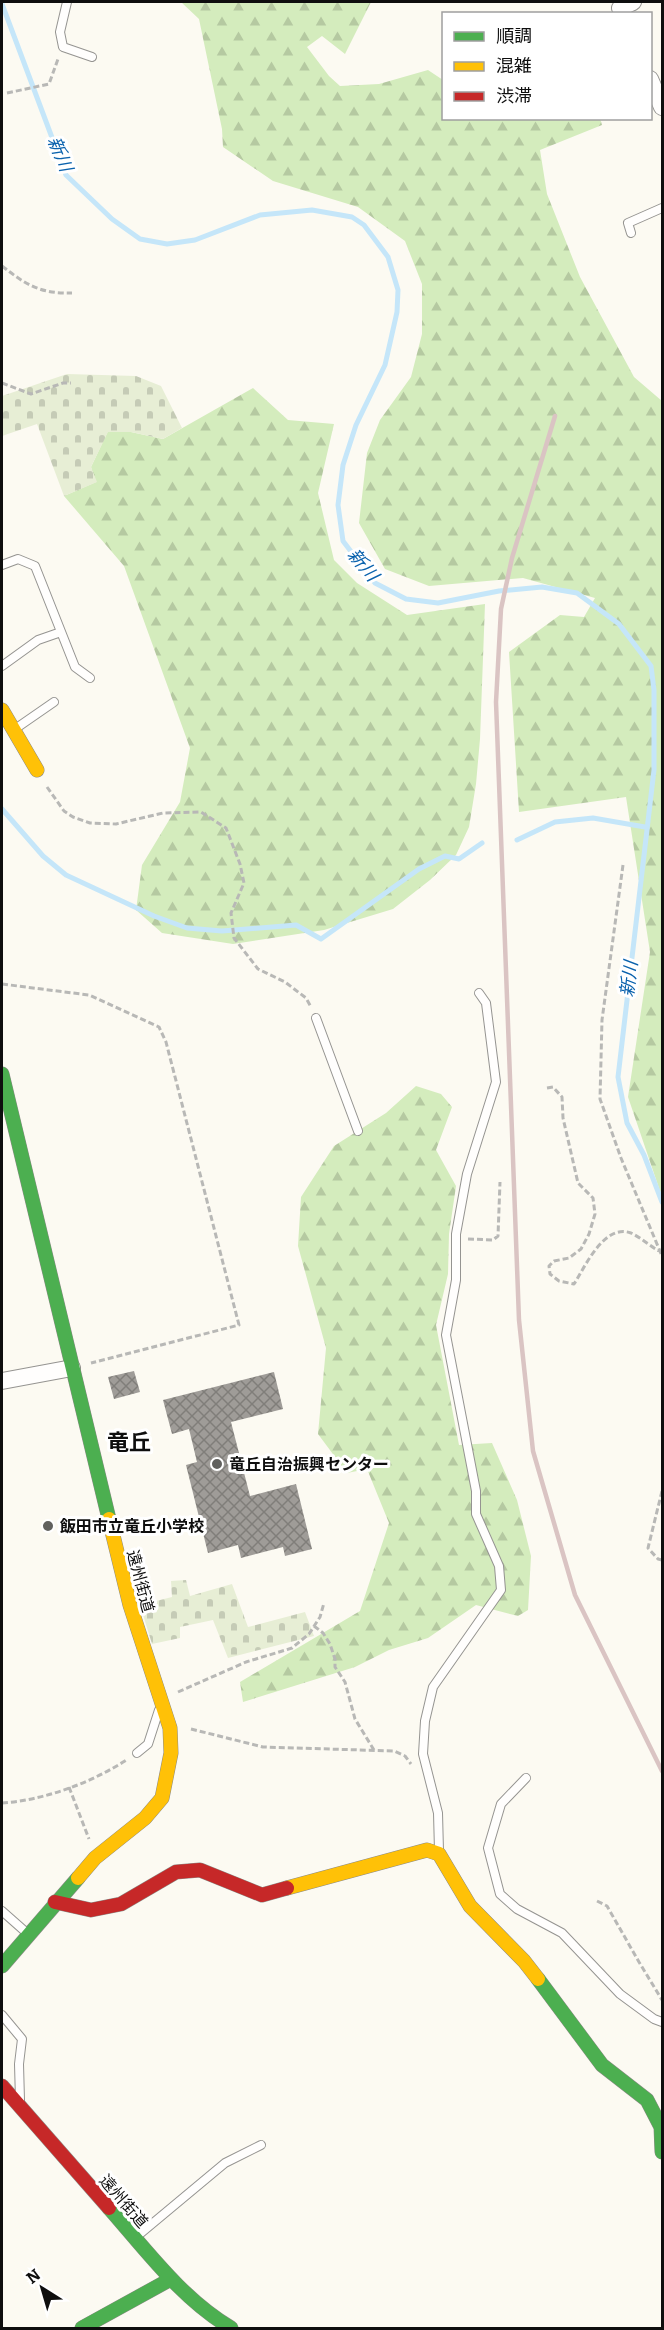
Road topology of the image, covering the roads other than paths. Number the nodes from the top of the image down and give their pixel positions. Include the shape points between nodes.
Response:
1 (67, 2) edge
2 (92, 57) dead end
3 (652, 81) edge
4 (663, 107) edge
5 (663, 208) edge
6 (631, 233) dead end
7 (2, 565) edge
8 (61, 632) junction
9 (2, 666) edge
10 (90, 678) dead end
11 (54, 702) dead end
12 (2, 710) edge
13 (14, 729) junction
14 (37, 770) road end
15 (478, 993) dead end
16 (316, 1018) road end
17 (2, 1074) edge
18 (358, 1131) dead end
19 (72, 1368) junction
20 (2, 1381) edge
21 (161, 1704) junction
22 (137, 1753) road end
23 (526, 1778) dead end
24 (439, 1854) junction
25 (56, 1902) junction
26 (2, 1911) edge
27 (28, 1934) junction
28 (2, 1966) edge
29 (2, 2015) edge
30 (663, 2022) edge
31 (2, 2086) edge
32 (19, 2106) junction
33 (261, 2145) dead end
34 (663, 2152) edge
35 (134, 2238) junction
36 (171, 2279) junction
37 (82, 2328) edge
38 (231, 2328) edge

1 - 2 lane via 60,32 63,46
3 - 4 street
5 - 6 lane via 628,223
7 - 8 lane via 18,559 35,566
8 - 9 lane via 38,640
8 - 10 lane via 75,667
11 - 13 lane
12 - 13 street
13 - 14 street
15 - 24 lane via 486,1004 496,1082 467,1174 456,1234 456,1280 446,1335 476,1491 476,1514 499,1566 501,1590 433,1687 425,1721 423,1754 438,1813
16 - 18 lane
17 - 19 street, 遠州街道
19 - 20 street
19 - 21 street, 遠州街道 via 129,1605
21 - 22 lane via 148,1744
21 - 25 street, 遠州街道 via 170,1728 171,1753 162,1798 145,1818 95,1858
23 - 30 lane via 501,1804 488,1848 500,1894 517,1909 562,1933 620,1994
24 - 25 street via 426,1850 262,1895 200,1870 176,1872 121,1904 91,1910
24 - 34 street via 470,1906 524,1961 602,2065 647,2100 661,2127
25 - 27 street, 遠州街道
26 - 27 lane
27 - 28 street, 遠州街道
29 - 32 lane via 22,2039
31 - 32 street, 遠州街道
32 - 35 street, 遠州街道
33 - 35 lane via 225,2163
35 - 36 street, 遠州街道
36 - 37 street
36 - 38 street, 遠州街道 via 211,2316

